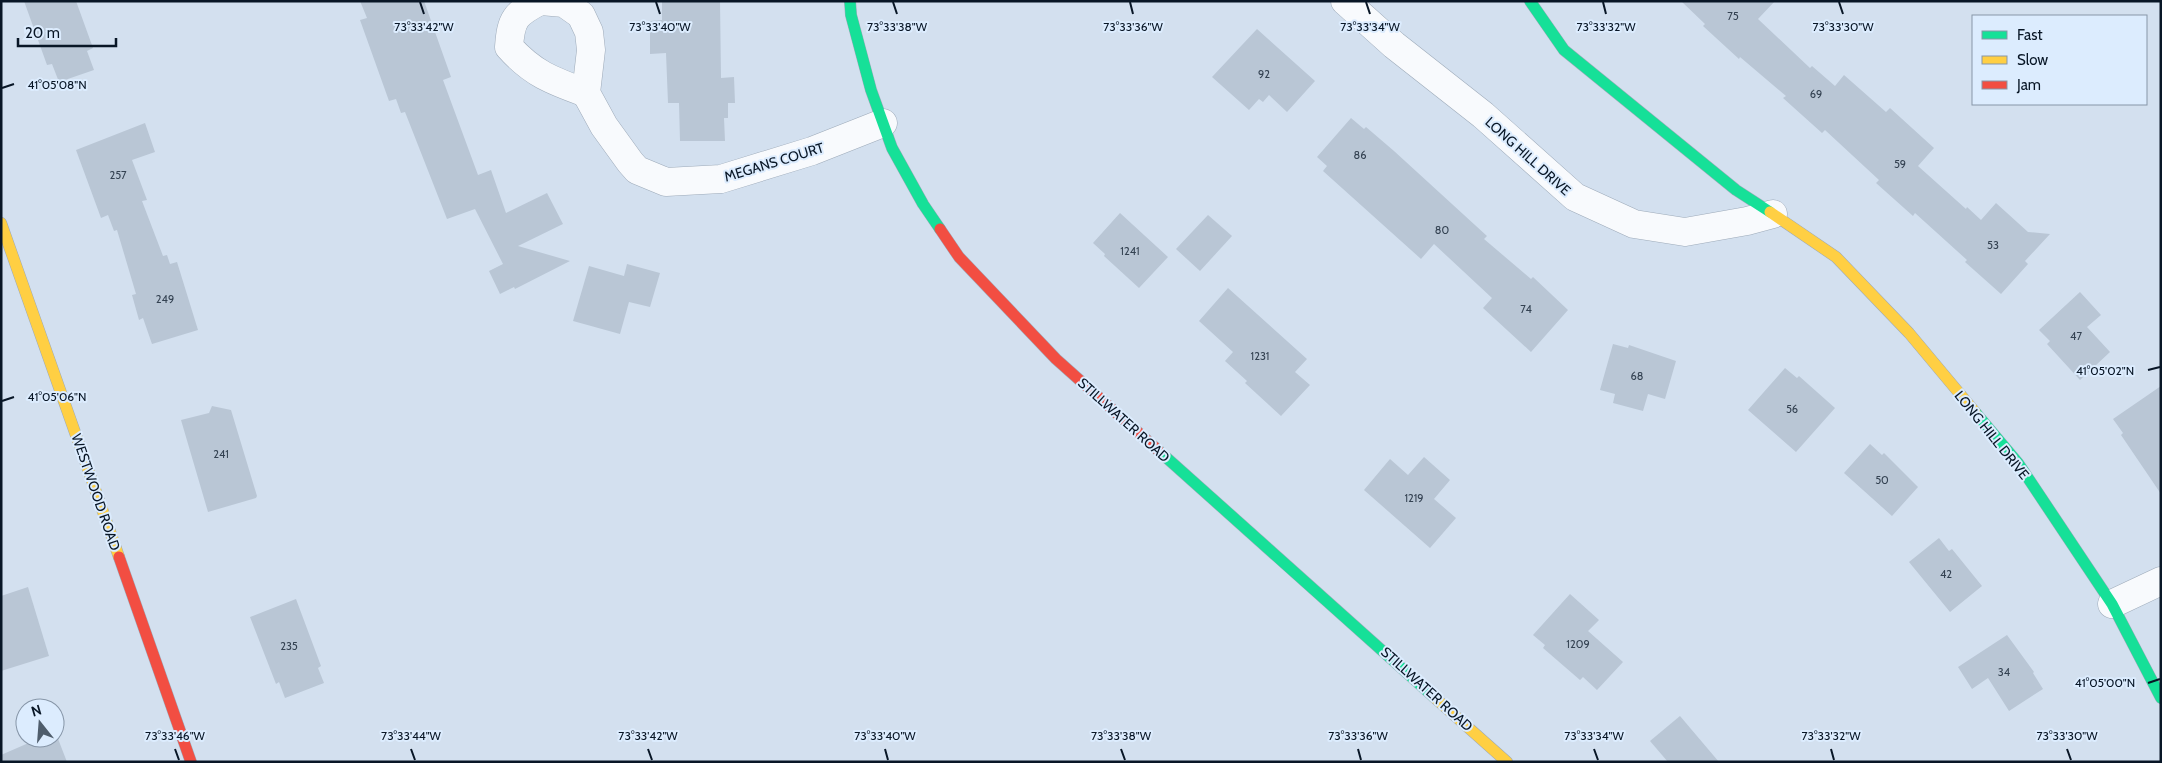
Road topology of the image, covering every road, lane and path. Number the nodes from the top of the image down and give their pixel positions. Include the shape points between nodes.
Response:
1 (541, 1) edge
2 (850, 1) edge
3 (1345, 1) edge
4 (1530, 1) edge
5 (586, 93) junction
6 (882, 123) junction
7 (1773, 214) junction
8 (1, 223) edge
9 (2161, 581) edge
10 (2112, 604) junction
11 (2161, 698) edge
12 (191, 762) edge
13 (1507, 762) edge

1 - 5 street via 564,3 581,15 589,32 591,50
1 - 5 street via 524,10 511,25 510,46 524,64 554,81
2 - 6 street, STILLWATER ROAD via 851,15
3 - 7 street, LONG HILL DRIVE via 1482,115 1575,198 1634,224 1685,232 1747,222
4 - 7 street, LONG HILL DRIVE via 1564,50 1736,190
5 - 6 street, MEGANS COURT via 604,126 637,170 666,182 721,179 812,152
6 - 13 street, STILLWATER ROAD via 923,204 959,257 1056,359
7 - 10 street, LONG HILL DRIVE via 1836,257 1909,334 2018,463
8 - 12 street, WESTWOOD ROAD
9 - 10 street
10 - 11 street, LONG HILL DRIVE

